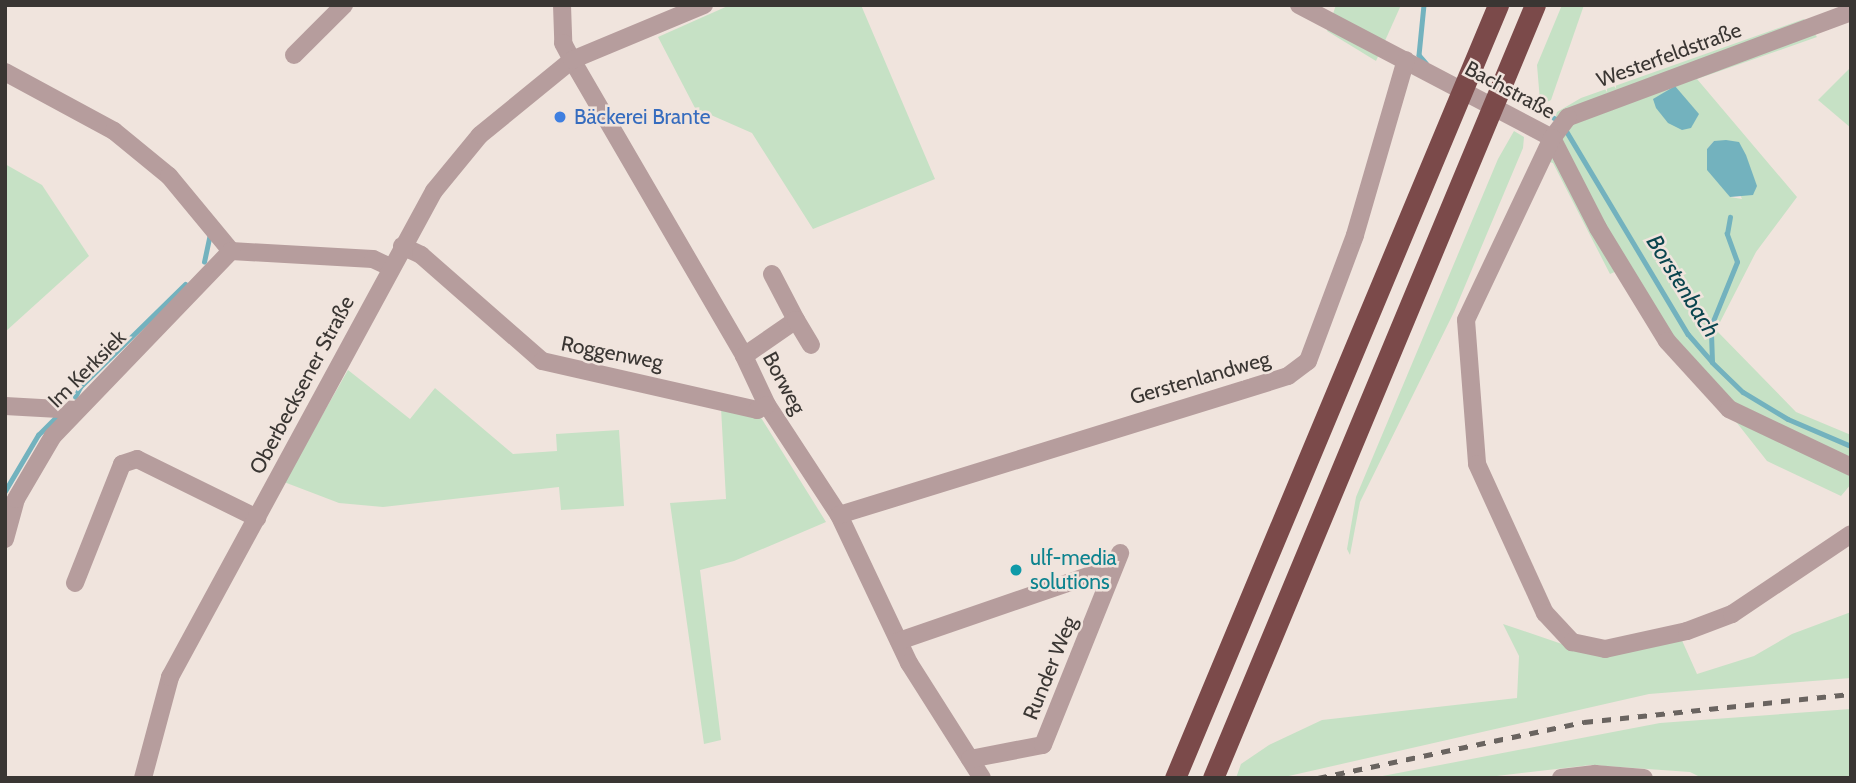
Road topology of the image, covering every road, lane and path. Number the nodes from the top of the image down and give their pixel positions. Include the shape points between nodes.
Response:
1 (344, 5) edge
2 (562, 5) edge
3 (704, 5) edge
4 (1299, 5) edge
5 (1499, 5) edge
6 (1535, 5) edge
7 (1851, 12) edge
8 (294, 55) dead end
9 (572, 60) junction
10 (1406, 60) junction
11 (5, 72) edge
12 (1553, 137) junction
13 (402, 246) junction
14 (231, 251) junction
15 (390, 267) junction
16 (772, 274) dead end
17 (796, 320) junction
18 (811, 345) dead end
19 (744, 356) junction
20 (767, 405) junction
21 (5, 406) edge
22 (78, 410) junction
23 (1851, 467) edge
24 (839, 515) junction
25 (257, 518) junction
26 (1851, 534) edge
27 (5, 539) edge
28 (1120, 553) dead end
29 (1110, 577) junction
30 (75, 583) dead end
31 (899, 641) junction
32 (970, 759) junction
33 (1215, 772) edge
34 (143, 778) edge
35 (982, 778) edge
36 (1175, 778) edge
37 (1561, 778) edge
38 (1643, 778) edge

1 - 8 street
2 - 9 street, Borweg via 564,43
3 - 9 street
4 - 10 street, Bachstraße
5 - 36 highway
6 - 33 highway
7 - 12 street, Westerfeldstraße via 1568,117
9 - 13 street, Oberbecksener Straße via 480,135 434,191
9 - 19 street, Borweg
10 - 12 street, Bachstraße
10 - 24 street, Gerstenlandweg via 1355,235 1308,361 1288,376
11 - 14 street via 114,131 169,176
12 - 23 street, Bachstraße via 1598,228 1667,341 1729,409
12 - 26 street, Westerfeldstraße via 1466,320 1477,464 1545,613 1572,642 1605,649 1643,642 1732,614
13 - 15 street, Oberbecksener Straße
13 - 20 street, Roggenweg via 421,255 542,361 757,410
14 - 15 street via 373,259
14 - 22 street, Im Kerksiek
15 - 25 street, Oberbecksener Straße
16 - 17 street
17 - 18 street
17 - 19 street
19 - 20 street, Borweg
20 - 24 street, Borweg
21 - 22 street
22 - 27 street, Im Kerksiek via 31,469 16,499
24 - 31 street, Borweg
25 - 30 street via 137,459 122,464
25 - 34 street, Oberbecksener Straße via 170,677
28 - 29 street, Runder Weg
29 - 31 street, Runder Weg via 1091,575
29 - 32 street, Runder Weg via 1043,744 1037,749
31 - 32 street, Borweg
32 - 35 street, Borweg
37 - 38 street

